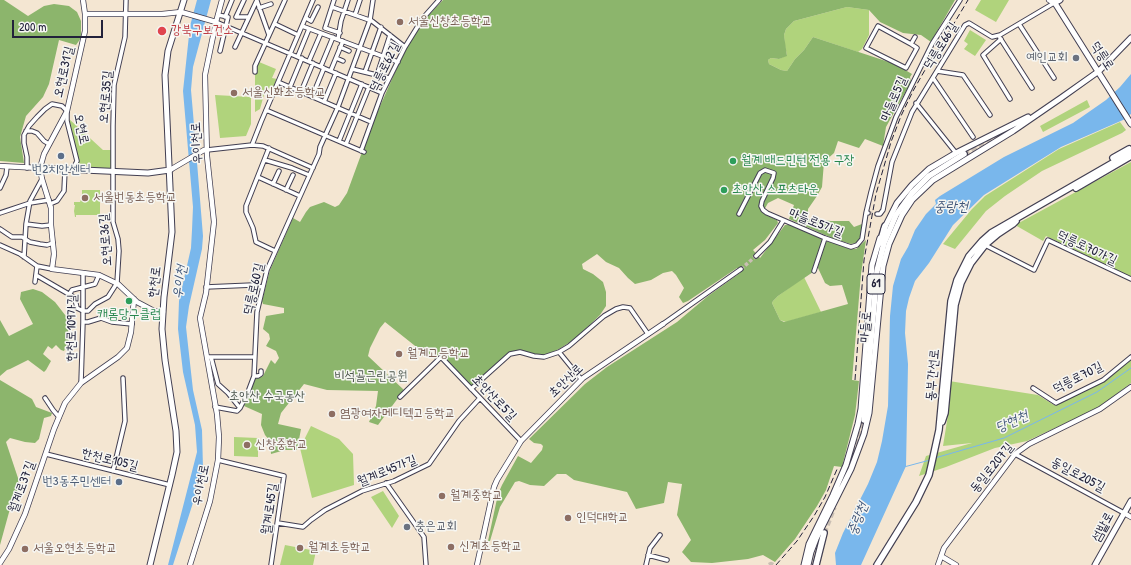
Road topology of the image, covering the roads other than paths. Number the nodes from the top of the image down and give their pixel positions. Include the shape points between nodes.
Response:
1 (83, 0) edge
2 (126, 0) edge
3 (184, 0) edge
4 (222, 0) edge
5 (232, 0) edge
6 (244, 0) edge
7 (257, 0) edge
8 (285, 0) edge
9 (313, 0) edge
10 (334, 0) edge
11 (348, 0) edge
12 (360, 0) edge
13 (373, 0) edge
14 (439, 0) edge
15 (960, 0) edge
16 (1049, 0) edge
17 (1060, 0) edge
18 (1054, 1) edge
19 (270, 4) dead end
20 (318, 7) dead end
21 (332, 7) junction
22 (259, 8) junction
23 (345, 11) junction
24 (180, 12) junction
25 (85, 14) junction
26 (126, 14) junction
27 (218, 15) junction
28 (355, 15) junction
29 (227, 17) junction
30 (249, 17) junction
31 (306, 18) junction
32 (370, 20) junction
33 (213, 21) junction
34 (274, 24) junction
35 (1019, 24) junction
36 (226, 26) junction
37 (302, 26) junction
38 (381, 27) junction
39 (309, 29) junction
40 (241, 32) junction
41 (321, 33) junction
42 (340, 33) junction
43 (298, 35) junction
44 (390, 35) junction
45 (270, 36) junction
46 (333, 37) junction
47 (915, 37) dead end
48 (1000, 37) junction
49 (1131, 38) edge
50 (338, 39) junction
51 (343, 41) junction
52 (266, 43) junction
53 (911, 44) junction
54 (235, 47) dead end
55 (340, 47) junction
56 (405, 47) junction
57 (359, 48) junction
58 (220, 51) dead end
59 (349, 51) dead end
60 (372, 53) junction
61 (291, 54) junction
62 (383, 56) junction
63 (300, 57) junction
64 (336, 58) junction
65 (344, 60) dead end
66 (311, 62) junction
67 (398, 62) junction
68 (323, 67) junction
69 (352, 69) junction
70 (331, 70) junction
71 (937, 71) junction
72 (1099, 71) junction
73 (255, 72) dead end
74 (365, 72) junction
75 (336, 73) junction
76 (377, 75) junction
77 (348, 78) junction
78 (389, 78) junction
79 (933, 78) junction
80 (1054, 78) dead end
81 (278, 82) junction
82 (362, 84) junction
83 (290, 87) junction
84 (369, 87) junction
85 (1032, 88) dead end
86 (301, 92) junction
87 (382, 93) junction
88 (312, 97) junction
89 (1010, 99) dead end
90 (324, 102) junction
91 (916, 104) junction
92 (338, 107) junction
93 (1047, 108) junction
94 (266, 110) junction
95 (67, 111) junction
96 (351, 113) junction
97 (990, 115) dead end
98 (357, 116) junction
99 (372, 122) junction
100 (1131, 124) edge
101 (26, 131) junction
102 (326, 135) junction
103 (973, 137) dead end
104 (339, 141) junction
105 (981, 141) junction
106 (49, 144) junction
107 (346, 144) junction
108 (252, 145) junction
109 (269, 148) junction
110 (983, 148) junction
111 (207, 150) junction
112 (956, 153) junction
113 (964, 154) tunnel mouth
114 (1130, 154) edge
115 (265, 160) junction
116 (0, 166) edge
117 (7, 166) junction
118 (26, 168) junction
119 (40, 168) junction
120 (313, 168) junction
121 (64, 170) junction
122 (72, 170) junction
123 (170, 170) junction
124 (279, 171) dead end
125 (114, 172) junction
126 (293, 175) dead end
127 (310, 175) junction
128 (258, 177) junction
129 (42, 179) junction
130 (273, 184) junction
131 (0, 188) edge
132 (286, 190) junction
133 (300, 196) junction
134 (50, 202) junction
135 (30, 203) junction
136 (1043, 203) junction
137 (1033, 208) junction
138 (0, 213) edge
139 (868, 213) joint
140 (739, 214) dead end
141 (877, 214) dead end
142 (1020, 216) junction
143 (784, 221) junction
144 (26, 224) junction
145 (51, 225) junction
146 (885, 226) junction
147 (0, 229) edge
148 (26, 238) junction
149 (825, 238) junction
150 (53, 243) junction
151 (0, 245) edge
152 (985, 245) junction
153 (275, 251) junction
154 (756, 256) tunnel mouth
155 (24, 257) junction
156 (37, 266) junction
157 (52, 269) junction
158 (741, 269) tunnel mouth
159 (814, 271) dead end
160 (83, 273) junction
161 (99, 275) junction
162 (36, 276) junction
163 (1131, 279) edge
164 (35, 282) dead end
165 (117, 283) junction
166 (83, 287) junction
167 (206, 287) junction
168 (262, 287) junction
169 (875, 289) junction
170 (69, 294) junction
171 (134, 300) junction
172 (83, 311) junction
173 (163, 312) junction
174 (83, 322) junction
175 (132, 324) junction
176 (663, 324) joint
177 (648, 334) junction
178 (559, 352) junction
179 (208, 357) junction
180 (1131, 357) edge
181 (254, 358) junction
182 (261, 371) dead end
183 (254, 376) junction
184 (123, 378) dead end
185 (581, 380) junction
186 (81, 382) junction
187 (1131, 387) edge
188 (470, 388) junction
189 (1033, 388) dead end
190 (400, 396) dead end
191 (45, 398) dead end
192 (480, 398) junction
193 (215, 407) junction
194 (240, 408) junction
195 (59, 417) junction
196 (864, 420) tunnel mouth
197 (939, 430) junction
198 (522, 441) junction
199 (46, 454) junction
200 (1015, 454) junction
201 (218, 460) junction
202 (113, 471) junction
203 (386, 483) junction
204 (170, 485) junction
205 (1131, 501) edge
206 (1124, 513) junction
207 (1131, 517) edge
208 (278, 523) junction
209 (824, 533) tunnel mouth
210 (660, 535) dead end
211 (648, 555) junction
212 (941, 556) junction
213 (667, 560) dead end
214 (0, 563) edge
215 (150, 565) edge
216 (190, 565) edge
217 (271, 565) edge
218 (426, 565) edge
219 (476, 565) edge
220 (646, 565) edge
221 (804, 565) edge
222 (808, 565) edge
223 (816, 565) edge
224 (877, 565) edge
225 (938, 565) edge
226 (956, 565) edge
227 (1095, 565) edge

1 - 25 street, 오현로31길
2 - 26 street, 오현로35길
3 - 24 main road, 한천로
4 - 27 street, 우이천로
5 - 29 street
6 - 30 street via 236,17
7 - 22 street
7 - 30 street
8 - 34 street
9 - 31 street
10 - 21 street
11 - 23 street
12 - 28 street
13 - 32 street, 덕릉로60길
14 - 56 street, 덕릉로62길 via 423,18
15 - 139 street, 마들로5길 via 932,44 896,116 878,166
16 - 18 street
17 - 18 main road
18 - 35 street
18 - 72 main road, 덕릉로
19 - 22 street
20 - 31 street via 311,21
21 - 23 street
21 - 42 street via 325,28
22 - 45 street
23 - 28 street
23 - 42 street
24 - 26 street
24 - 33 street
24 - 123 main road, 한천로 via 168,51 165,75
25 - 26 street
25 - 95 street, 오현로31길 via 84,34
26 - 125 street, 오현로35길 via 125,37 114,85
27 - 29 street
27 - 33 street, 우이천로
28 - 32 street
29 - 36 street
30 - 40 street
31 - 37 street
32 - 38 street
32 - 57 street, 덕릉로60길
33 - 36 street
33 - 111 street, 우이천로 via 205,75
34 - 43 street
34 - 45 street
35 - 48 street
35 - 80 street
36 - 40 street
36 - 58 street
37 - 39 street
37 - 43 street
38 - 44 street
38 - 60 street
39 - 41 street
39 - 63 street
40 - 52 street
40 - 54 street
41 - 46 street
41 - 66 street
42 - 50 street
43 - 61 street
44 - 56 street
44 - 62 street
45 - 52 street
46 - 50 street
46 - 68 street
47 - 53 street
48 - 71 street, 덕릉로66길 via 992,37 969,23
48 - 85 street
48 - 89 street via 983,55
49 - 72 main road, 마들로
50 - 51 street
51 - 55 street
51 - 57 street
52 - 61 street
52 - 73 street via 255,66
53 - 53 street via 917,48 906,68 866,48 878,26
55 - 59 street
55 - 64 street
56 - 67 street, 덕릉로62길
57 - 60 street
57 - 69 street, 덕릉로60길
60 - 62 street
60 - 74 street
61 - 63 street
61 - 81 street
62 - 67 street
62 - 76 street
63 - 66 street
63 - 83 street
64 - 65 street
64 - 70 street
66 - 68 street
66 - 86 street
67 - 78 street, 덕릉로62길
68 - 70 street
68 - 88 street
69 - 74 street
69 - 77 street, 덕릉로60길
70 - 75 street
71 - 79 street, 덕릉로66길
71 - 97 street via 963,75
72 - 93 main road, 마들로
72 - 100 main road, 덕릉로
74 - 76 street
75 - 77 street
75 - 90 street
76 - 78 street
77 - 82 street
77 - 92 street, 덕릉로60길
78 - 87 street, 덕릉로62길
79 - 91 street, 덕릉로66길
79 - 103 street
81 - 83 street
81 - 94 street
82 - 84 street
82 - 96 street
83 - 86 street
84 - 87 street
84 - 98 street
86 - 88 street
87 - 99 street, 덕릉로62길
88 - 90 street
90 - 92 street
91 - 112 street
91 - 141 street, 덕릉로66길 via 892,162 882,212
92 - 96 street
92 - 102 street, 덕릉로60길
93 - 105 main road, 마들로
93 - 110 main road, 마들로
94 - 102 street
94 - 108 street
95 - 101 street, 오현로 via 62,106 52,104 45,108
95 - 106 street, 오현로31길
95 - 122 street, 오현로 via 77,161
96 - 98 street
96 - 104 street
98 - 99 street
98 - 107 street
99 - 107 street, 덕릉로62길 via 362,152
101 - 106 street via 37,133
101 - 118 street
102 - 104 street
102 - 120 street, 덕릉로60길
104 - 107 street
105 - 110 main road via 986,143
105 - 112 main road, 마들로
106 - 119 street, 오현로31길
108 - 109 street
108 - 111 street
109 - 115 street
109 - 120 street
110 - 222 main road, 마들로 via 944,172 920,191 902,215 889,244 882,274 869,413 857,455 816,539
111 - 123 street
111 - 167 street, 우이천로 via 214,222
112 - 146 main road, 마들로 via 912,184 897,203
113 - 169 highway, 61 via 929,176 904,202 884,242
114 - 136 highway, 동부간선로
114 - 136 highway via 1124,161 1068,193
114 - 137 highway, 동부간선로 via 1078,179
115 - 127 street
115 - 128 street
116 - 117 street
117 - 118 street
117 - 131 street
118 - 119 street
119 - 121 main road
119 - 129 street
120 - 127 street, 덕릉로60길
121 - 122 main road
121 - 134 street via 64,191 57,200
122 - 125 main road
123 - 125 main road via 148,174
123 - 173 main road, 한천로 via 172,232
124 - 130 street
125 - 165 street, 오현로36길 via 113,222 119,246
126 - 132 street
127 - 133 street, 덕릉로60길
128 - 130 street
128 - 153 street via 246,212 256,242
129 - 134 street
129 - 135 street
130 - 132 street
132 - 133 street
133 - 153 street, 덕릉로60길
134 - 135 street
134 - 145 street
135 - 138 street
135 - 144 street
136 - 137 highway, 동부간선로
137 - 142 highway, 동부간선로
139 - 149 street, 마들로5가길 via 862,239 857,245 851,247
140 - 143 street, 마들로5가길 via 760,173 765,170 774,173 762,201 763,210
142 - 152 highway
142 - 197 highway, 동부간선로 via 982,241 969,256 953,290
143 - 149 street, 마들로5가길
143 - 154 street via 770,242
144 - 145 street
144 - 148 street
145 - 150 street
146 - 169 highway via 875,267
146 - 221 main road, 마들로 via 872,265 858,424 846,465 809,544
147 - 148 street via 12,237
148 - 150 street via 30,242 40,244
148 - 155 street
149 - 159 street
150 - 157 street
151 - 155 street
152 - 163 street, 덕릉로70가길 via 1034,270 1048,240
152 - 197 highway via 966,272 957,293 945,413
153 - 168 street, 덕릉로60길
155 - 156 street
156 - 157 street
156 - 162 street
157 - 160 street
158 - 176 street, 초안산로
160 - 161 street
160 - 166 street, 한천로109가길
161 - 165 street
161 - 166 street via 95,284
162 - 164 street
162 - 170 street
165 - 171 street
165 - 172 street via 108,297 88,311
166 - 170 street via 72,290
166 - 172 street, 한천로109가길
167 - 168 street
167 - 179 street, 우이천로 via 200,318
168 - 181 street, 덕릉로60길 via 257,312
169 - 196 highway, 61
170 - 172 street via 75,299 78,309
171 - 173 street via 154,311
171 - 175 street, 월계로37길
172 - 174 street, 한천로109가길
173 - 204 main road, 한천로 via 162,343 176,448
174 - 175 street via 101,318
174 - 186 street, 한천로109가길
175 - 186 street, 월계로37길 via 125,350
176 - 177 street, 초안산로
177 - 178 street via 630,308 623,307 604,316
177 - 185 street, 초안산로
178 - 185 street
178 - 188 street via 544,357 520,352 510,354
179 - 181 street
179 - 193 street, 우이천로
179 - 194 street via 218,384
180 - 189 street, 덕릉로70길 via 1103,380 1056,404
181 - 183 street, 덕릉로60길
182 - 183 street via 258,376
183 - 194 street, 덕릉로60길
184 - 202 street via 125,421
185 - 198 street, 초안산로
186 - 195 street, 월계로37길
187 - 200 street, 동일로207길 via 1100,409 1029,444
188 - 190 street, 초안산로5길 via 441,357
188 - 192 street, 초안산로5길
191 - 195 street
192 - 198 street, 초안산로5길
192 - 203 street, 월계로45가길 via 459,421 429,464
193 - 194 street, 덕릉로60길 via 237,412
193 - 201 street, 우이천로 via 219,437
195 - 199 street, 월계로37길
197 - 224 highway, 동부간선로 via 928,475 910,513
198 - 219 street, 초안산로 via 494,487
199 - 202 street, 한천로105길
199 - 214 street, 월계로37길 via 25,514
200 - 206 street, 동일로205길
200 - 212 street, 동일로207길 via 944,548
201 - 208 street, 월계로45길 via 284,476
201 - 216 street, 우이천로 via 210,501
202 - 204 street, 한천로105길
203 - 208 street, 월계로45가길 via 362,491 325,510 303,527
203 - 218 street via 424,537
204 - 215 main road, 한천로
205 - 206 main road, 섬밭로
206 - 207 street, 동일로205길
206 - 227 main road, 섬밭로
208 - 217 street, 월계로45길
209 - 223 highway
210 - 211 street
211 - 213 street
211 - 220 street
212 - 225 street, 동일로207길
212 - 226 street

